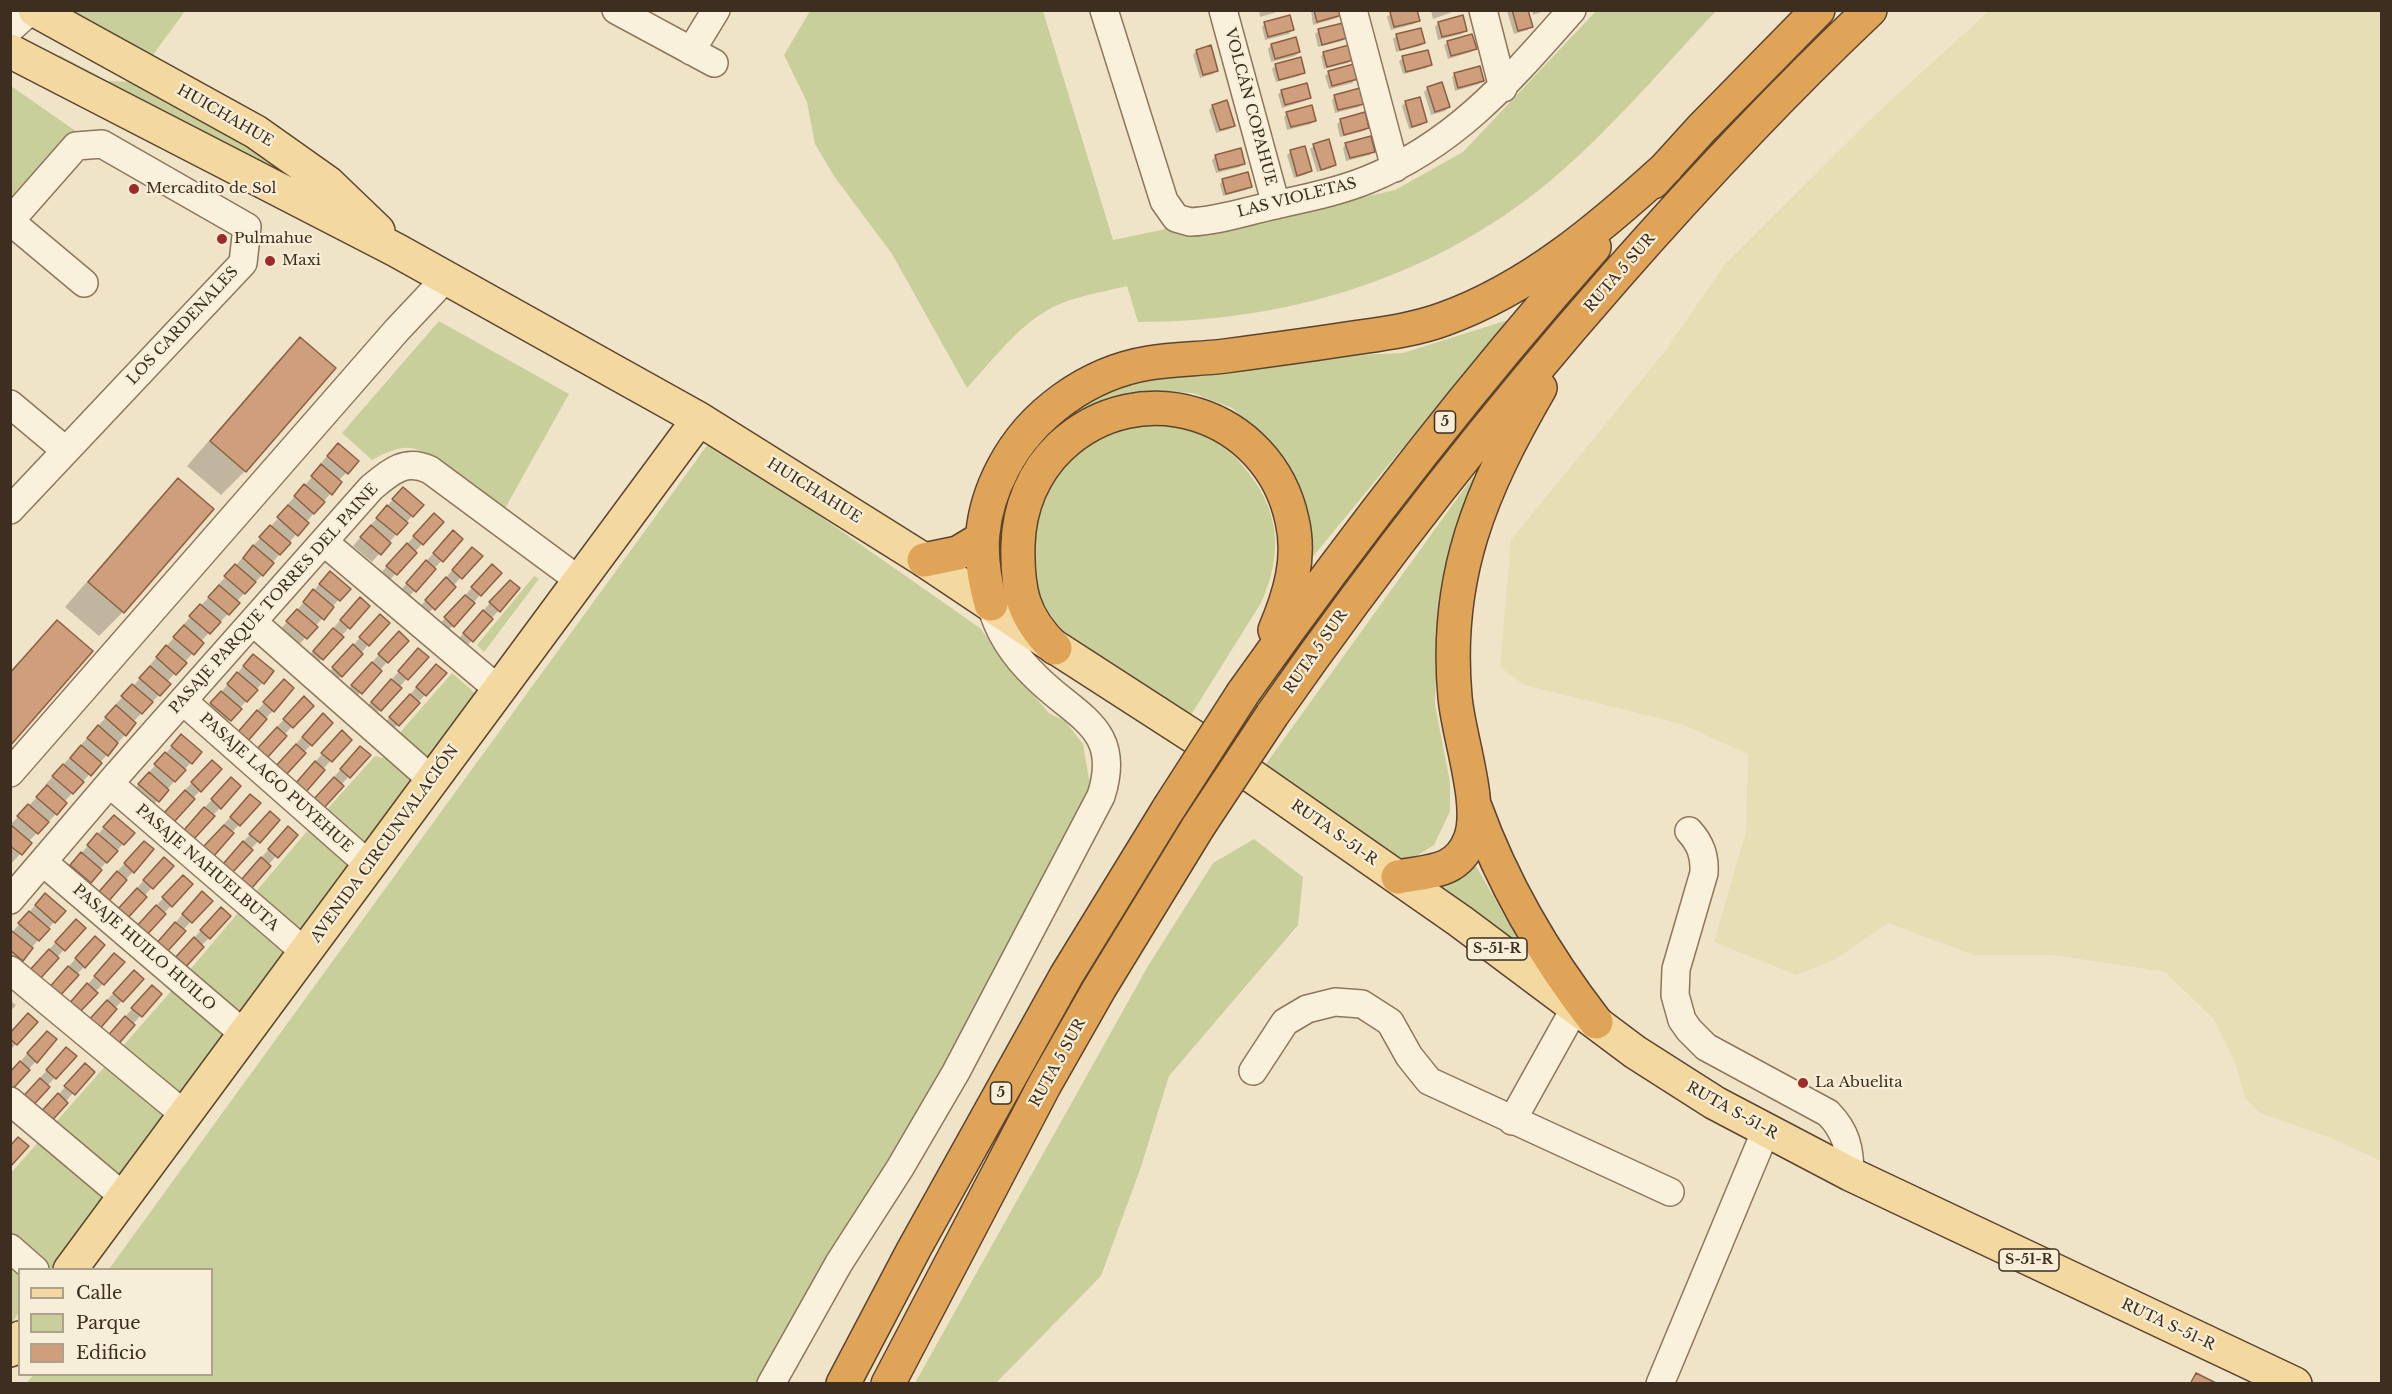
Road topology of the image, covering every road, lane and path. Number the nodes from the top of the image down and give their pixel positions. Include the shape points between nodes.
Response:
1 (33, 10) edge
2 (616, 10) edge
3 (716, 10) edge
4 (1104, 10) edge
5 (1223, 10) edge
6 (1353, 10) edge
7 (1483, 10) edge
8 (1572, 10) edge
9 (1818, 10) edge
10 (1870, 10) edge
11 (10, 29) edge
12 (10, 51) edge
13 (1503, 88) junction
14 (1667, 167) junction
15 (1395, 168) junction
16 (1276, 205) junction
17 (10, 221) edge
18 (396, 250) junction
19 (446, 278) junction
20 (84, 283) dead end
21 (1592, 304) junction
22 (10, 404) edge
23 (699, 418) junction
24 (65, 450) junction
25 (10, 510) edge
26 (981, 539) junction
27 (324, 542) junction
28 (924, 560) junction
29 (579, 580) junction
30 (991, 604) junction
31 (253, 622) junction
32 (1055, 648) junction
33 (499, 690) junction
34 (1243, 693) junction
35 (183, 701) junction
36 (1219, 753) joint
37 (10, 774) edge
38 (432, 780) junction
39 (110, 784) junction
40 (1474, 803) junction
41 (1689, 831) dead end
42 (43, 862) junction
43 (369, 865) junction
44 (1398, 877) junction
45 (10, 900) edge
46 (305, 952) junction
47 (10, 970) edge
48 (1586, 1014) junction
49 (244, 1034) junction
50 (1253, 1071) dead end
51 (10, 1101) edge
52 (185, 1115) junction
53 (1512, 1121) junction
54 (1766, 1130) junction
55 (1850, 1174) junction
56 (1670, 1192) dead end
57 (124, 1197) junction
58 (10, 1248) edge
59 (34, 1268) edge
60 (71, 1268) edge
61 (771, 1383) edge
62 (843, 1383) edge
63 (888, 1383) edge
64 (1660, 1383) edge
65 (2295, 1383) edge

1 - 11 street
1 - 18 main road, HUICHAHUE via 293,156 352,204
2 - 3 street via 703,57
4 - 16 street, LAS VIOLETAS via 1164,201 1176,218 1197,222
5 - 16 street, VOLCÁN COPAHUE
6 - 15 street
7 - 13 street
8 - 13 street, LAS VIOLETAS
9 - 14 highway, 5
10 - 21 highway, RUTA 5 SUR / 5 via 1784,94
12 - 18 main road, HUICHAHUE
13 - 15 street, LAS VIOLETAS via 1450,133
14 - 26 highway via 1563,254 1490,300 1443,320 1392,333 1148,363 1088,384 1048,411 1019,443 991,496
14 - 34 highway, 5 via 1523,328 1442,426
15 - 16 street, LAS VIOLETAS via 1337,191
17 - 20 street
17 - 24 street, LOS CARDENALES via 76,146 102,144 247,227 243,263
18 - 19 main road, HUICHAHUE
19 - 23 main road, HUICHAHUE
19 - 37 street
21 - 40 highway via 1504,452 1479,508 1461,568 1453,664 1460,733
21 - 63 highway, RUTA 5 SUR / 5, bridge via 1414,519 1272,715 1198,827 1045,1084
22 - 24 street
23 - 28 main road, HUICHAHUE
23 - 29 main road, AVENIDA CIRCUNVALACIÓN
24 - 25 street
26 - 28 highway via 958,553
26 - 30 highway
27 - 29 street, PASAJE PARQUE TORRES DEL PAINE via 371,488 399,467 416,465 430,470
27 - 31 street, PASAJE PARQUE TORRES DEL PAINE
27 - 33 street
28 - 30 main road, HUICHAHUE
29 - 33 main road, AVENIDA CIRCUNVALACIÓN
30 - 32 main road, HUICHAHUE
30 - 61 street via 1000,631 1021,661 1095,728 1106,755 1105,783 956,1072
31 - 35 street, PASAJE PARQUE TORRES DEL PAINE
31 - 38 street
32 - 34 highway via 1029,614 1017,570 1022,511 1040,472 1068,440 1105,418 1146,409 1188,412 1225,426 1257,451 1280,484 1293,522 1295,560 1287,600
32 - 36 main road, HUICHAHUE
33 - 38 main road, AVENIDA CIRCUNVALACIÓN
34 - 62 highway, 5, bridge via 1066,976
35 - 39 street, PASAJE PARQUE TORRES DEL PAINE
35 - 43 street, PASAJE LAGO PUYEHUE
36 - 44 main road, RUTA S-51-R / S-51-R
38 - 43 main road, AVENIDA CIRCUNVALACIÓN
39 - 42 street, PASAJE PARQUE TORRES DEL PAINE
39 - 46 street, PASAJE NAHUELBUTA
40 - 44 highway via 1472,832 1463,853 1454,862 1434,872
40 - 48 highway via 1518,907
41 - 55 street via 1700,845 1705,863 1676,969 1675,995 1682,1020 1706,1047 1828,1113 1846,1139
42 - 45 street, PASAJE PARQUE TORRES DEL PAINE
42 - 49 street, PASAJE HUILO HUILO
43 - 46 main road, AVENIDA CIRCUNVALACIÓN
44 - 48 main road, RUTA S-51-R / S-51-R
46 - 49 main road, AVENIDA CIRCUNVALACIÓN
47 - 52 street
48 - 53 street
48 - 54 main road, RUTA S-51-R / S-51-R via 1677,1081
49 - 52 main road, AVENIDA CIRCUNVALACIÓN
50 - 53 street via 1285,1022 1307,1009 1335,1002 1362,1004 1390,1022 1429,1081
51 - 57 street
52 - 57 main road, AVENIDA CIRCUNVALACIÓN
53 - 56 street
54 - 55 main road, RUTA S-51-R / S-51-R
54 - 64 street
55 - 65 main road, RUTA S-51-R / S-51-R
57 - 60 main road, AVENIDA CIRCUNVALACIÓN
58 - 59 street

